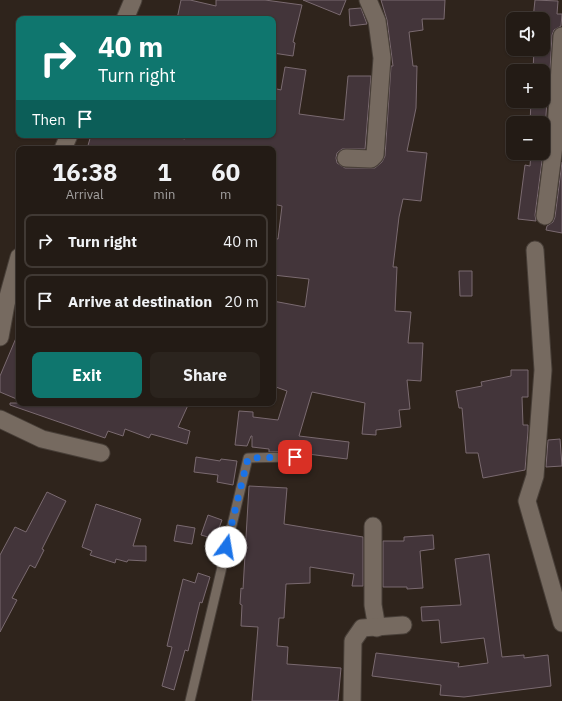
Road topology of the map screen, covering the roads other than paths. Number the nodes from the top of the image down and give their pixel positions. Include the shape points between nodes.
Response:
1 (133, 0) edge
2 (368, 0) edge
3 (126, 16) edge
4 (562, 36) edge
5 (346, 158) dead end
6 (544, 216) dead end
7 (535, 250) dead end
8 (16, 268) edge
9 (0, 337) edge
10 (0, 419) edge
11 (101, 453) dead end
12 (295, 457) dead end
13 (373, 526) dead end
14 (562, 623) edge
15 (404, 625) dead end
16 (377, 628) junction
17 (190, 701) edge
18 (352, 701) edge

1 - 3 street
2 - 5 street via 377,21 382,58 375,155 371,159
4 - 6 street via 556,130
7 - 14 street via 543,370 535,476 527,501
8 - 9 street
10 - 11 street via 42,439
12 - 17 lane via 248,458
13 - 16 street via 373,605
15 - 16 street
16 - 18 street via 362,628 353,641

